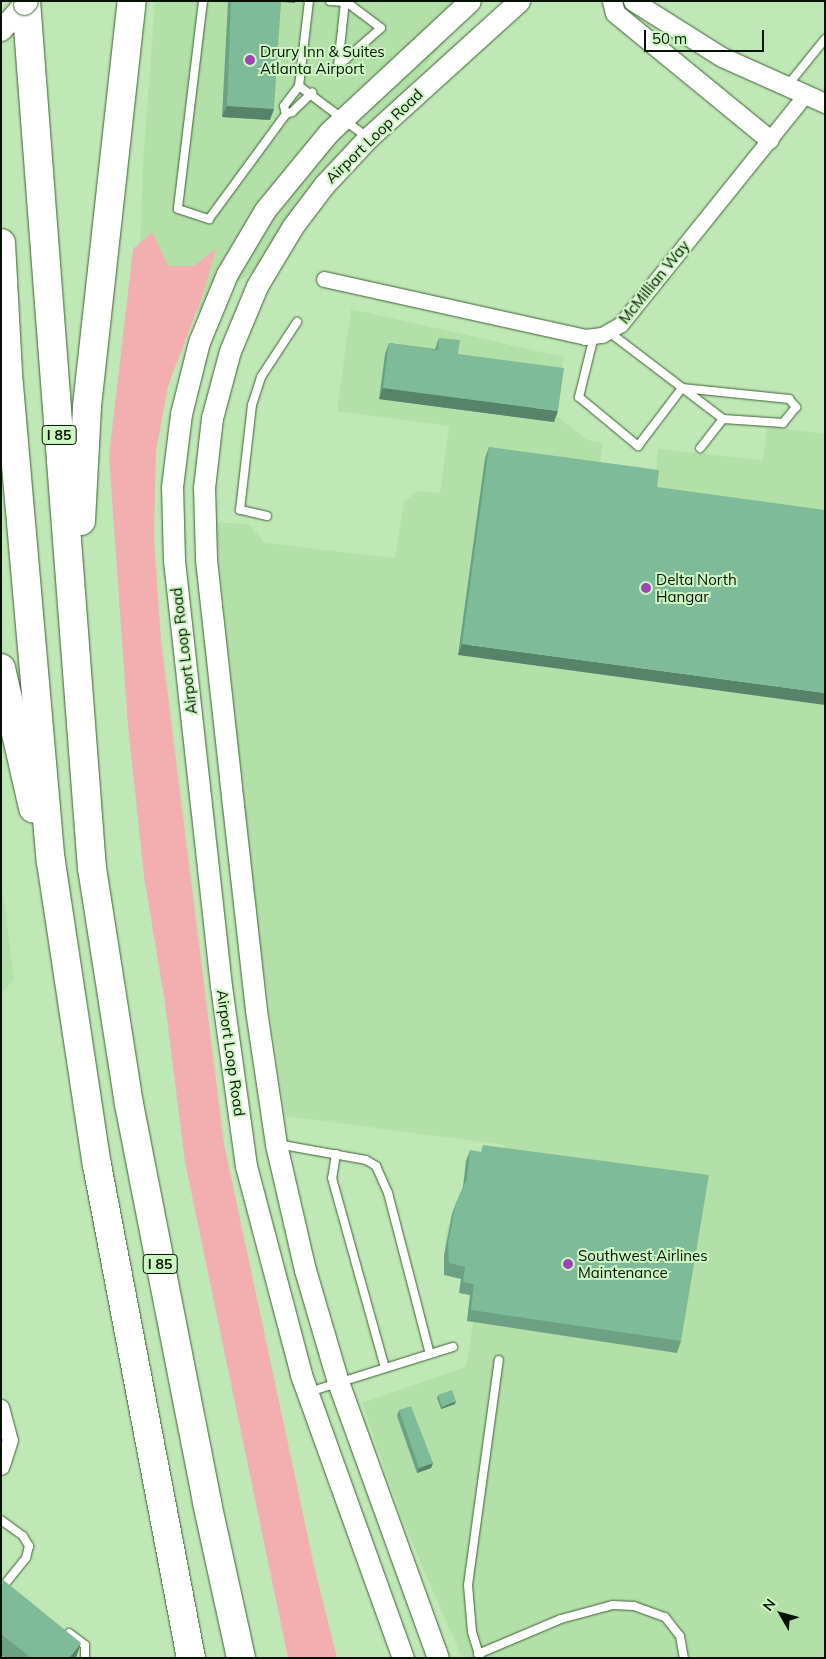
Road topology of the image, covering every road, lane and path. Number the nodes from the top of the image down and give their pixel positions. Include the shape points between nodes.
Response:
1 (26, 1) edge
2 (132, 1) edge
3 (203, 1) edge
4 (309, 1) edge
5 (330, 1) edge
6 (470, 1) edge
7 (519, 1) edge
8 (612, 1) edge
9 (633, 1) edge
10 (345, 2) edge
11 (1, 30) edge
12 (825, 39) edge
13 (299, 86) junction
14 (786, 87) junction
15 (312, 93) junction
16 (805, 94) junction
17 (825, 103) edge
18 (286, 114) junction
19 (344, 118) junction
20 (368, 138) junction
21 (769, 139) junction
22 (1, 243) edge
23 (324, 279) dead end
24 (297, 322) dead end
25 (602, 334) junction
26 (682, 388) junction
27 (722, 419) junction
28 (700, 448) dead end
29 (267, 516) dead end
30 (1, 668) edge
31 (51, 862) junction
32 (92, 868) junction
33 (276, 1144) junction
34 (336, 1154) junction
35 (453, 1347) dead end
36 (430, 1354) junction
37 (499, 1360) dead end
38 (385, 1368) junction
39 (338, 1382) junction
40 (307, 1393) junction
41 (1, 1407) edge
42 (1, 1467) edge
43 (1, 1520) edge
44 (3, 1583) edge
45 (12, 1590) edge
46 (63, 1628) edge
47 (187, 1650) edge
48 (479, 1656) edge
49 (85, 1658) edge
50 (241, 1658) edge
51 (403, 1658) edge
52 (438, 1658) edge
53 (684, 1658) edge

1 - 11 main road
1 - 32 highway, I 85
2 - 32 highway via 87,406 81,504 81,591 104,814
3 - 18 lane via 178,209 209,219
4 - 13 lane
5 - 10 lane
6 - 19 main road, Airport Loop Road
7 - 20 main road, Airport Loop Road
8 - 21 street via 614,13
9 - 14 street via 722,57
10 - 10 lane via 381,28 338,66 340,48
12 - 14 lane
13 - 15 lane
13 - 18 lane via 284,106
14 - 16 street
15 - 18 lane
15 - 19 lane
16 - 17 street
16 - 21 street, McMillian Way
19 - 20 lane
19 - 40 main road, Airport Loop Road via 298,166 265,210 227,274 199,342 181,414 172,487 174,561 221,986 246,1166 278,1296
20 - 33 main road, Airport Loop Road via 324,184 293,226 257,286 230,351 215,409 204,488 207,567 256,1010
21 - 25 street, McMillian Way via 628,316
22 - 31 highway via 8,374
23 - 25 street via 585,337
24 - 29 lane via 261,377 252,405 240,510
25 - 26 lane
25 - 26 lane via 579,397 638,446
26 - 27 lane
26 - 27 lane via 789,399 796,407 783,423
27 - 28 lane
30 - 31 highway via 32,804
31 - 47 highway via 97,1165
32 - 50 highway, I 85 via 129,1104 207,1503
33 - 34 lane
33 - 39 main road, Airport Loop Road via 303,1261
34 - 36 lane via 366,1160 376,1166 382,1176
34 - 38 lane via 332,1178
35 - 36 lane
36 - 38 lane
37 - 48 lane via 469,1571 469,1609
38 - 39 lane
39 - 40 lane
39 - 52 main road, Airport Loop Road
40 - 51 main road, Airport Loop Road
41 - 42 street via 10,1440
43 - 44 lane via 23,1536 28,1546 26,1558
44 - 45 lane
46 - 49 lane via 85,1645
48 - 53 lane via 561,1618 592,1608 620,1605 652,1610 665,1618 680,1636

